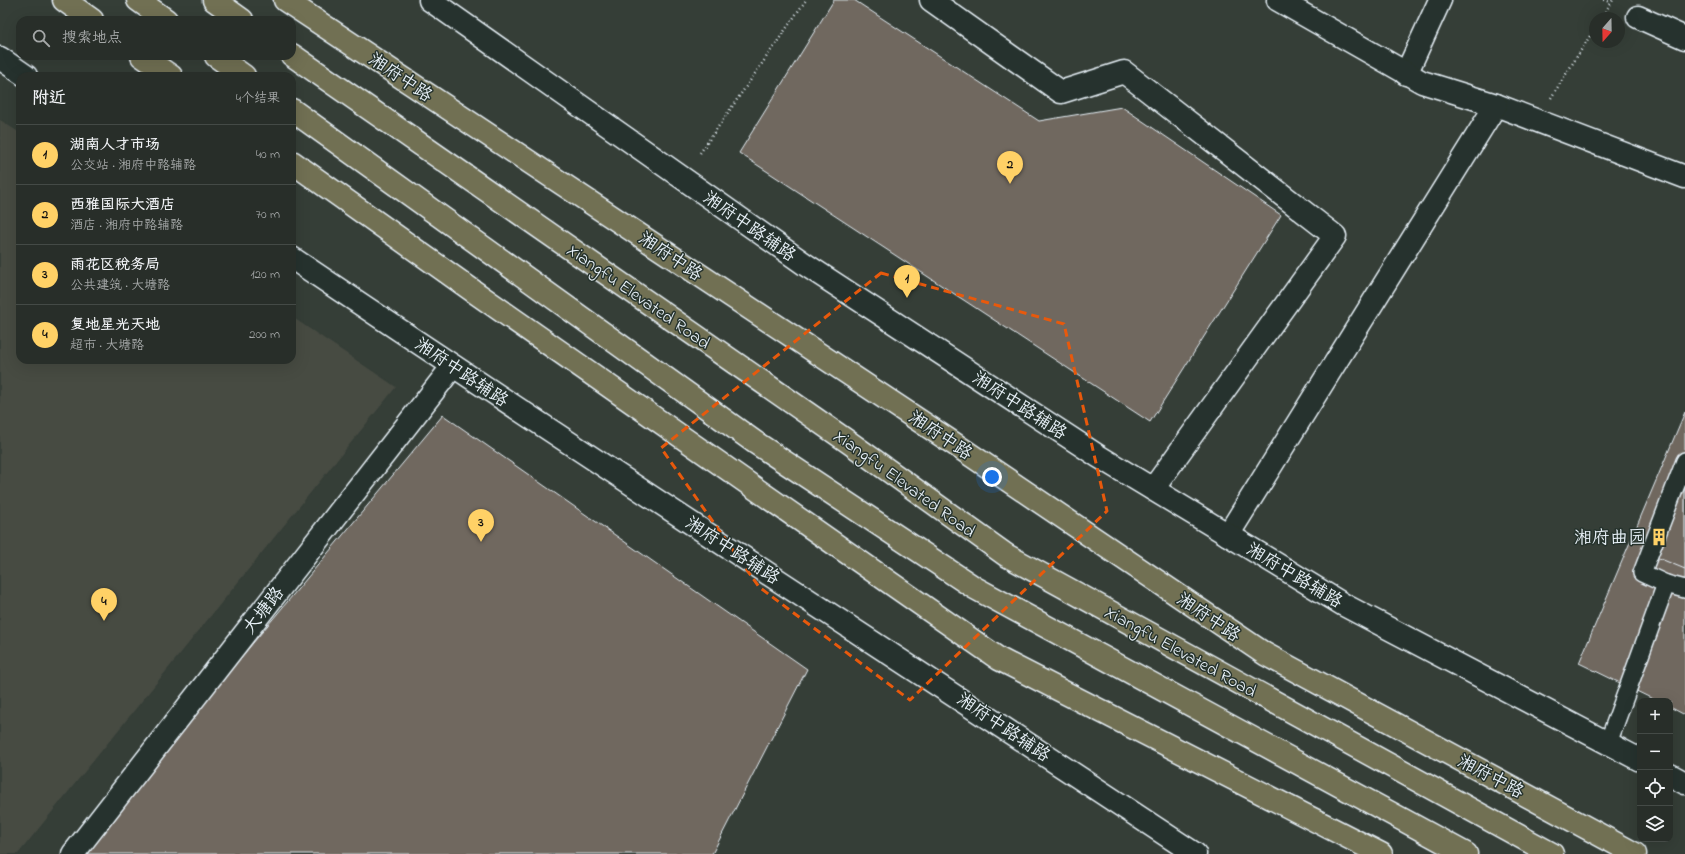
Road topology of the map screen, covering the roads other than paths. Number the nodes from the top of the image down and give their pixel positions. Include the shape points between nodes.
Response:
1 (64, 0) edge
2 (138, 0) edge
3 (214, 0) edge
4 (285, 0) edge
5 (430, 0) edge
6 (932, 0) edge
7 (1278, 0) edge
8 (1440, 0) edge
9 (86, 16) edge
10 (160, 16) edge
11 (236, 16) edge
12 (1638, 17) dead end
13 (1685, 38) edge
14 (296, 57) edge
15 (0, 58) edge
16 (148, 60) edge
17 (222, 60) edge
18 (20, 72) edge
19 (165, 72) edge
20 (238, 72) edge
21 (1406, 74) junction
22 (1496, 105) junction
23 (296, 113) edge
24 (296, 165) edge
25 (1685, 177) edge
26 (296, 261) edge
27 (453, 366) junction
28 (1685, 461) edge
29 (1153, 489) junction
30 (1228, 535) junction
31 (1666, 584) junction
32 (1685, 589) edge
33 (1608, 743) junction
34 (1637, 758) edge
35 (1673, 777) edge
36 (1685, 783) edge
37 (72, 854) edge
38 (1194, 854) edge
39 (1382, 854) edge
40 (1466, 854) edge
41 (1552, 854) edge
42 (1635, 854) edge

1 - 9 main road
2 - 10 main road
3 - 11 main road
4 - 42 main road, 湘府中路 via 950,441 1265,654
5 - 29 street, 湘府中路辅路 via 806,266
6 - 29 street via 1062,92 1124,72 1335,236
7 - 21 street
8 - 21 street
12 - 13 street
14 - 41 main road, Xiangfu Elevated Road via 850,443 1006,555
15 - 18 street
16 - 19 main road
17 - 20 main road
21 - 22 street via 1422,82
22 - 25 street
22 - 30 street
23 - 40 main road via 756,443 975,588
24 - 39 main road via 999,659
26 - 27 street, 湘府中路辅路
27 - 37 street, 大塘路
27 - 38 street, 湘府中路辅路
28 - 31 lane via 1642,573
29 - 30 street, 湘府中路辅路
30 - 33 street, 湘府中路辅路 via 1344,605
31 - 32 lane
31 - 33 lane
33 - 34 street, 湘府中路辅路
35 - 36 street

